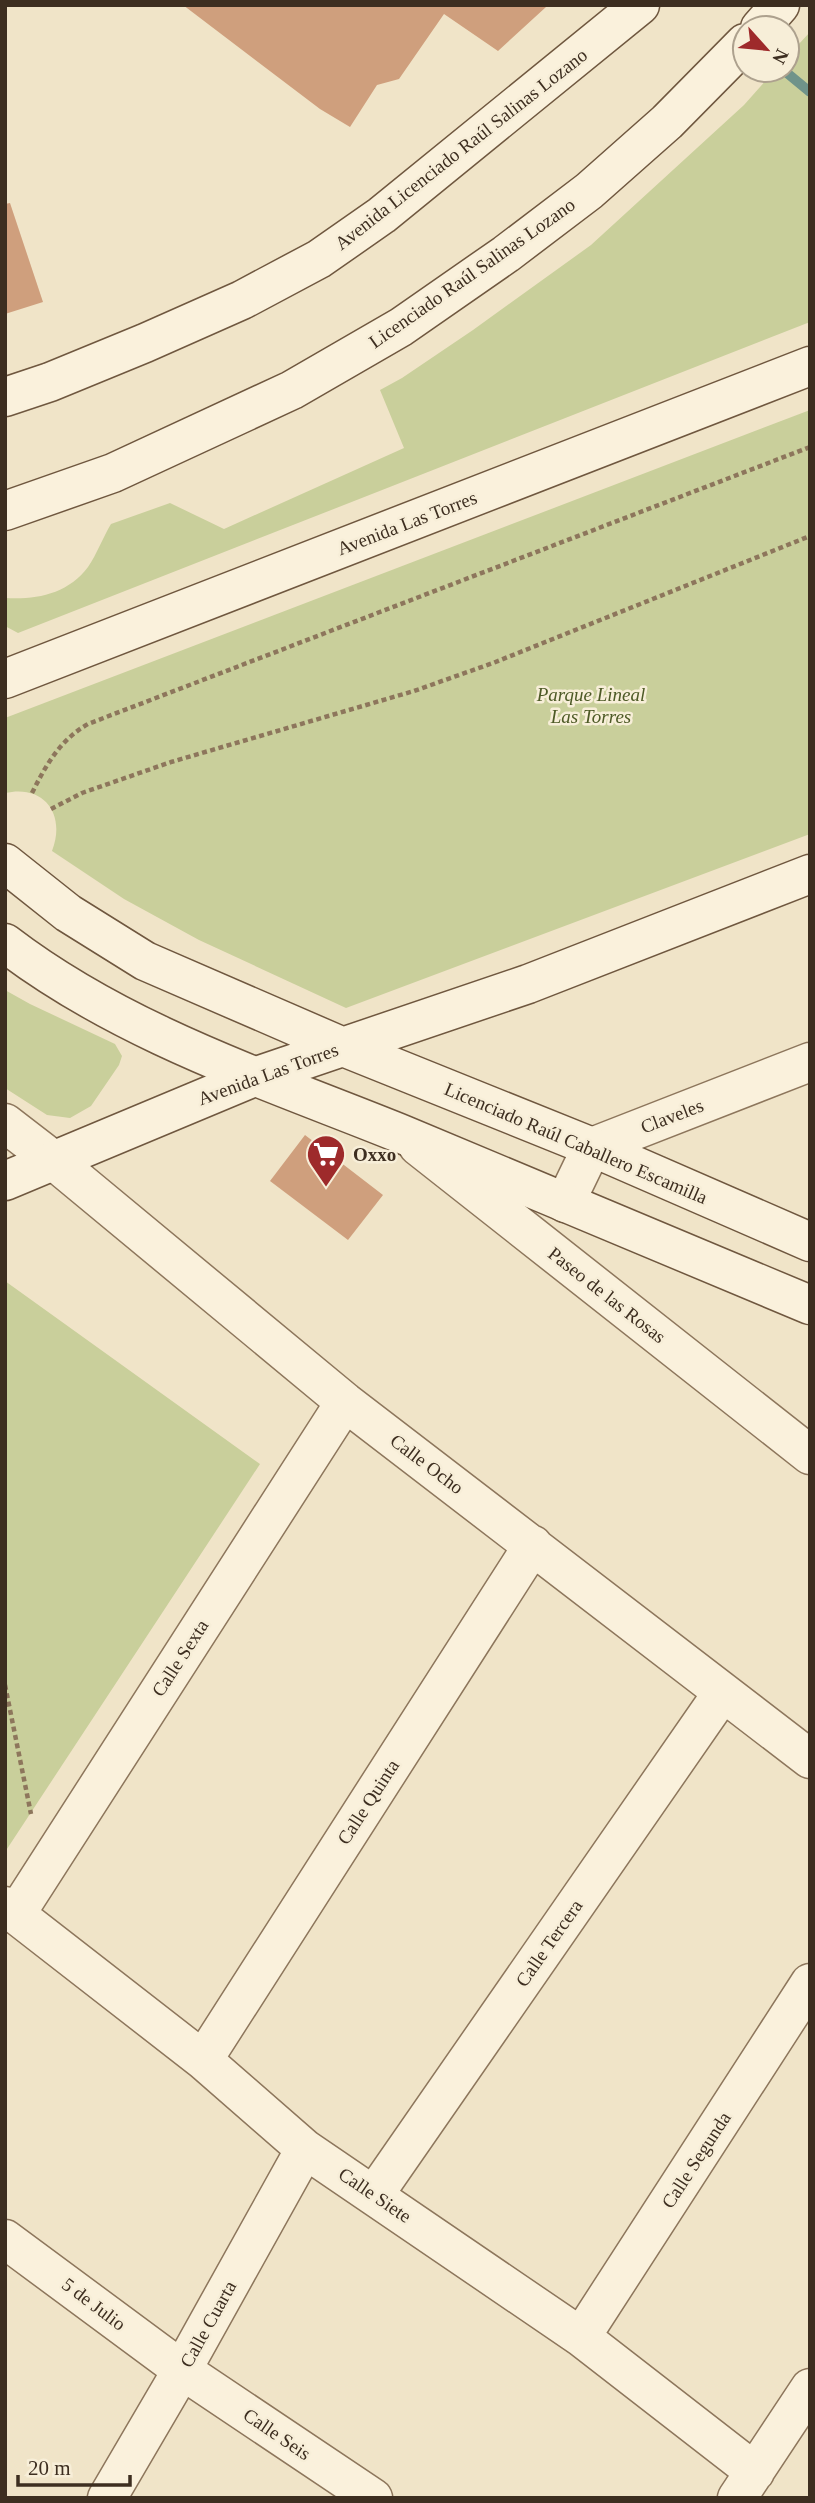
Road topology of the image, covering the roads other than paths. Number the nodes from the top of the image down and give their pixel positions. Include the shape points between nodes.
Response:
1 (623, 10) edge
2 (731, 57) edge
3 (810, 366) edge
4 (5, 397) edge
5 (5, 511) edge
6 (5, 679) edge
7 (5, 863) edge
8 (810, 874) edge
9 (5, 943) edge
10 (341, 1046) junction
11 (810, 1062) edge
12 (254, 1077) junction
13 (5, 1123) edge
14 (404, 1135) junction
15 (592, 1147) junction
16 (53, 1160) junction
17 (5, 1181) edge
18 (565, 1203) junction
19 (810, 1242) edge
20 (810, 1305) edge
21 (345, 1402) junction
22 (810, 1455) edge
23 (533, 1545) junction
24 (723, 1692) junction
25 (810, 1759) edge
26 (10, 1910) edge
27 (810, 1983) edge
28 (203, 2060) junction
29 (305, 2149) junction
30 (374, 2194) junction
31 (5, 2239) edge
32 (581, 2337) junction
33 (182, 2370) junction
34 (810, 2388) edge
35 (746, 2485) edge
36 (107, 2498) edge
37 (373, 2498) edge

1 - 4 street, Avenida Licenciado Raúl Salinas Lozano via 382,215 319,259 145,343
2 - 5 street, Licenciado Raúl Salinas Lozano via 589,191 401,327 292,390 113,473
3 - 6 street, Avenida Las Torres
7 - 10 street, Licenciado Raúl Caballero Escamilla via 68,913 145,961
8 - 10 street, Avenida Las Torres via 528,984
9 - 12 street via 154,1033
10 - 12 street, Avenida Las Torres
10 - 15 street, Licenciado Raúl Caballero Escamilla
11 - 15 street, Claveles
12 - 14 street
12 - 16 street, Avenida Las Torres
13 - 16 street, Calle Ocho
14 - 18 street
14 - 22 street, Paseo de las Rosas
15 - 18 street
15 - 19 street, Licenciado Raúl Caballero Escamilla
16 - 17 street, Avenida Las Torres
16 - 21 street, Calle Ocho
18 - 20 street
21 - 23 street, Calle Ocho
21 - 26 street, Calle Sexta
23 - 24 street, Calle Ocho
23 - 28 street, Calle Quinta
24 - 25 street, Calle Ocho
24 - 30 street, Calle Tercera
26 - 28 street, Calle Siete
27 - 32 street, Calle Segunda
28 - 29 street, Calle Siete
29 - 30 street, Calle Siete
29 - 33 street, Calle Cuarta
30 - 32 street, Calle Siete
31 - 33 street, 5 de Julio
32 - 35 street, Calle Siete
33 - 36 street, Calle Cuarta
33 - 37 street, Calle Seis
34 - 35 street

